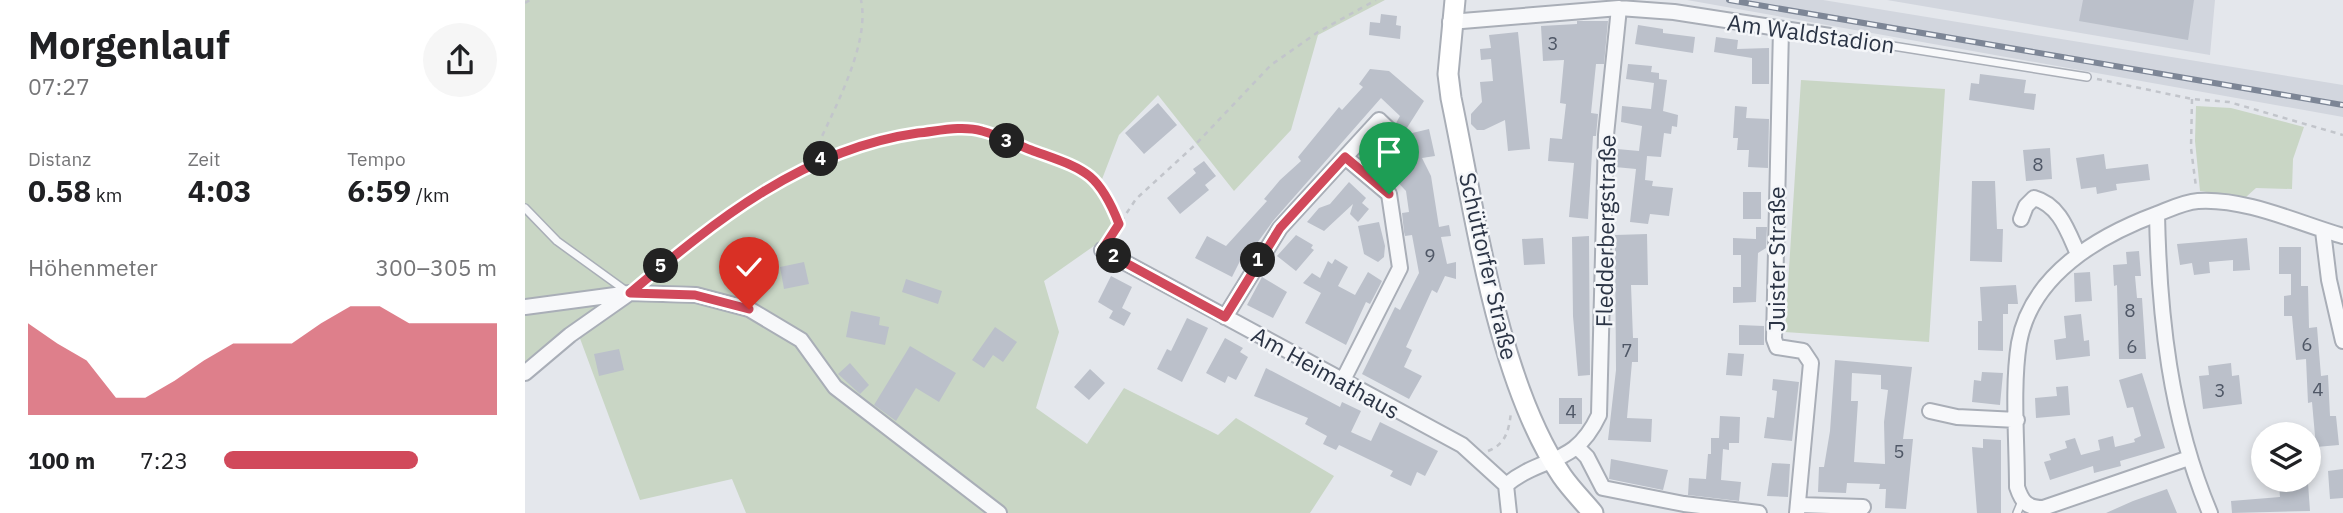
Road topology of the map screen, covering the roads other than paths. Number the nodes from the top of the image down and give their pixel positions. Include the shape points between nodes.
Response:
1 (1455, 0) edge
2 (1619, 8) junction
3 (1450, 22) junction
4 (1781, 29) junction
5 (1830, 36) joint
6 (2087, 77) road end
7 (1401, 141) dead end
8 (1345, 157) junction
9 (525, 208) edge
10 (2157, 214) junction
11 (2021, 219) dead end
12 (2323, 231) junction
13 (2343, 236) edge
14 (1102, 250) road end
15 (2078, 254) junction
16 (630, 293) junction
17 (525, 307) edge
18 (1225, 317) junction
19 (2343, 341) edge
20 (525, 373) edge
21 (1342, 382) junction
22 (1930, 411) dead end
23 (2017, 420) junction
24 (1578, 448) junction
25 (2189, 458) junction
26 (1553, 460) junction
27 (1506, 485) junction
28 (1863, 507) dead end
29 (2019, 507) edge
30 (1798, 509) edge
31 (999, 513) edge
32 (1509, 513) edge
33 (1593, 513) edge
34 (1759, 513) edge
35 (2210, 513) edge

1 - 3 main road, Schüttorfer Straße
2 - 3 street, Am Waldstadion
2 - 4 street, Am Waldstadion
2 - 24 street, Fledderbergstraße via 1601,235 1602,386 1599,415
3 - 26 main road, Schüttorfer Straße via 1451,98 1501,332 1529,412
4 - 5 street, Am Waldstadion
4 - 30 street, Juister Straße via 1773,321 1777,347 1803,351 1811,363
5 - 6 lane, Am Waldstadion
7 - 8 street via 1379,121
8 - 18 street via 1280,228
8 - 21 street via 1389,194 1400,268
9 - 16 lane via 557,241
10 - 12 street via 2198,201 2243,206
10 - 15 street via 2122,227
10 - 25 street via 2165,344
11 - 15 street via 2035,198 2048,202
12 - 13 street
12 - 19 street
14 - 18 street, Am Heimathaus
15 - 23 street via 2048,284 2028,314 2019,344
16 - 17 street
16 - 20 street
16 - 31 street via 695,295 760,315 801,340 835,387
18 - 21 street, Am Heimathaus
21 - 27 street, Am Heimathaus via 1462,445
22 - 23 street
23 - 29 street
24 - 26 street
24 - 34 street via 1603,488
25 - 29 street via 2043,508
25 - 35 street
26 - 27 street
26 - 33 main road, Schüttorfer Straße
27 - 32 street
28 - 30 street, Juister Straße

